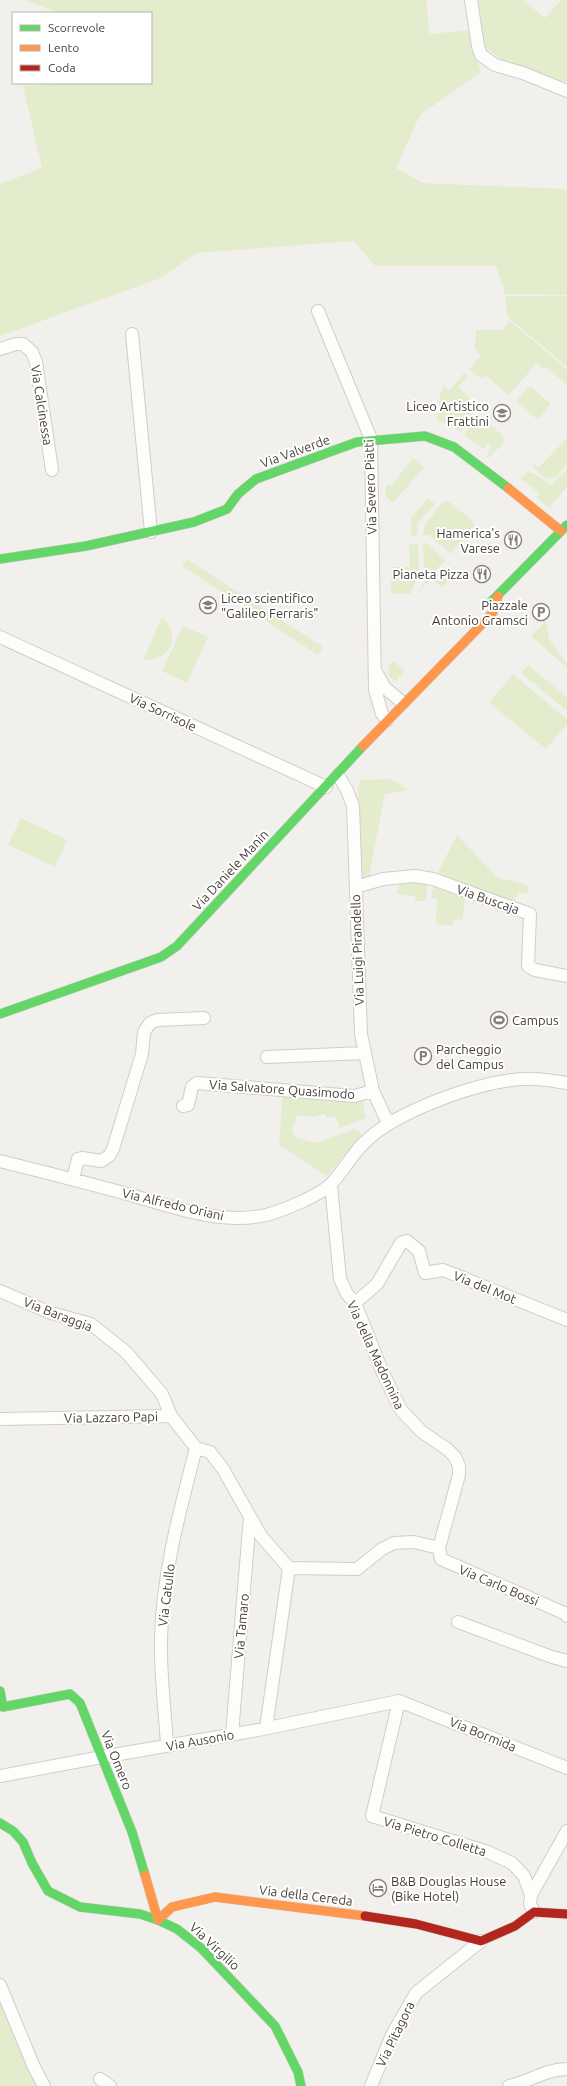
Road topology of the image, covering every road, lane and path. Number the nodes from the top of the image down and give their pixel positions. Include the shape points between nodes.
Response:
1 (471, 0) edge
2 (567, 91) edge
3 (318, 311) dead end
4 (132, 334) dead end
5 (0, 349) edge
6 (371, 439) junction
7 (52, 470) dead end
8 (564, 528) edge
9 (151, 532) junction
10 (0, 559) edge
11 (0, 637) edge
12 (376, 672) junction
13 (403, 703) junction
14 (387, 720) junction
15 (338, 775) junction
16 (326, 787) junction
17 (356, 887) junction
18 (567, 976) edge
19 (0, 1014) edge
20 (204, 1018) dead end
21 (365, 1053) junction
22 (267, 1057) dead end
23 (567, 1084) edge
24 (373, 1090) junction
25 (183, 1106) dead end
26 (388, 1123) junction
27 (0, 1161) edge
28 (73, 1179) junction
29 (331, 1185) junction
30 (0, 1291) edge
31 (355, 1303) junction
32 (566, 1320) edge
33 (172, 1416) junction
34 (0, 1419) edge
35 (196, 1448) junction
36 (250, 1517) junction
37 (439, 1548) junction
38 (289, 1568) junction
39 (567, 1616) edge
40 (458, 1622) dead end
41 (567, 1661) edge
42 (0, 1691) edge
43 (399, 1701) junction
44 (266, 1728) junction
45 (232, 1734) junction
46 (167, 1745) junction
47 (102, 1756) junction
48 (567, 1768) edge
49 (0, 1776) edge
50 (0, 1823) edge
51 (567, 1832) edge
52 (531, 1895) junction
53 (534, 1912) junction
54 (567, 1914) edge
55 (158, 1920) junction
56 (481, 1941) junction
57 (2, 1991) edge
58 (567, 2069) edge
59 (44, 2086) edge
60 (302, 2086) edge
61 (371, 2086) edge
62 (509, 2086) edge

1 - 2 street via 478,46 482,55 495,65
3 - 6 street, Via Severo Piatti
4 - 9 street
5 - 7 street, Via Calcinessa via 23,344 32,352 36,362
6 - 8 street, Via Valverde via 425,436 454,447
6 - 9 street, Via Valverde via 285,466 256,479 238,494 227,508 211,516
6 - 12 street, Via Severo Piatti
8 - 13 street, Via Daniele Manin via 498,596 493,612
9 - 10 street, Via Valverde via 86,546
11 - 16 street, Via Sorrisole
12 - 13 street, Via Severo Piatti via 385,688
12 - 14 street, Via Severo Piatti via 377,698 382,714
13 - 14 street, Via Daniele Manin
14 - 15 street, Via Daniele Manin
15 - 16 street, Via Daniele Manin
15 - 17 street, Via Luigi Pirandello via 353,806
16 - 19 street, Via Daniele Manin via 177,946 161,957
17 - 18 street, Via Buscaja via 383,879 415,876 433,879 530,914 528,966
17 - 21 street, Via Luigi Pirandello via 359,1008
20 - 28 street via 157,1020 150,1023 144,1032 142,1054 114,1149 101,1161 78,1159
21 - 22 street
21 - 24 street, Via Luigi Pirandello
23 - 26 street, Via Alfredo Oriani via 534,1079 492,1084 443,1099
24 - 25 street, Via Salvatore Quasimodo via 354,1096 197,1083 192,1088 188,1105
24 - 26 street, Via Luigi Pirandello
26 - 29 street, Via Alfredo Oriani via 364,1142
27 - 28 street, Via Alfredo Oriani
28 - 29 street, Via Alfredo Oriani via 183,1209 228,1218 265,1216 295,1205
29 - 31 street, Via della Madonnina via 340,1279 347,1294
30 - 33 street, Via Baraggia via 52,1313 91,1324 126,1352 162,1394
31 - 32 street, Via del Mot via 377,1284 401,1243 407,1242 419,1251 425,1273 443,1270
31 - 37 street, Via della Madonnina via 382,1371 401,1410 422,1432 447,1449 459,1466 459,1475
33 - 34 street, Via Lazzaro Papi
33 - 35 street, Via Lazzaro Papi
35 - 36 street, Via Lazzaro Papi via 210,1452 223,1469
35 - 46 street, Via Catullo via 182,1502 165,1592 161,1640
36 - 38 street, Via Lazzaro Papi via 261,1536
36 - 45 street, Via Tamaro
37 - 38 street via 414,1542 394,1543 357,1569
37 - 39 street, Via Carlo Bossi via 441,1559
38 - 44 street
40 - 41 street
42 - 47 street, Via Omero via 3,1707 70,1694 80,1703
43 - 44 street, Via Ausonio
43 - 48 street, Via Bormida
43 - 52 street, Via Pietro Colletta via 372,1816 488,1852 512,1863 524,1876
44 - 45 street, Via Ausonio
45 - 46 street, Via Ausonio
46 - 47 street, Via Ausonio
47 - 49 street, Via Ausonio
47 - 55 street, Via Omero via 132,1832
50 - 55 street, Via Virgilio via 13,1831 23,1842 48,1891 80,1907 140,1914
51 - 52 street
52 - 53 street, Via Pietro Colletta via 530,1904
53 - 54 street
53 - 56 street via 515,1926
55 - 56 street, Via della Cereda via 172,1907 215,1897 416,1924
55 - 60 street, Via Virgilio via 177,1929 200,1948 268,2017 280,2034
56 - 61 street, Via Pitagora via 416,1993 392,2035
57 - 59 street
58 - 62 street via 556,2069

